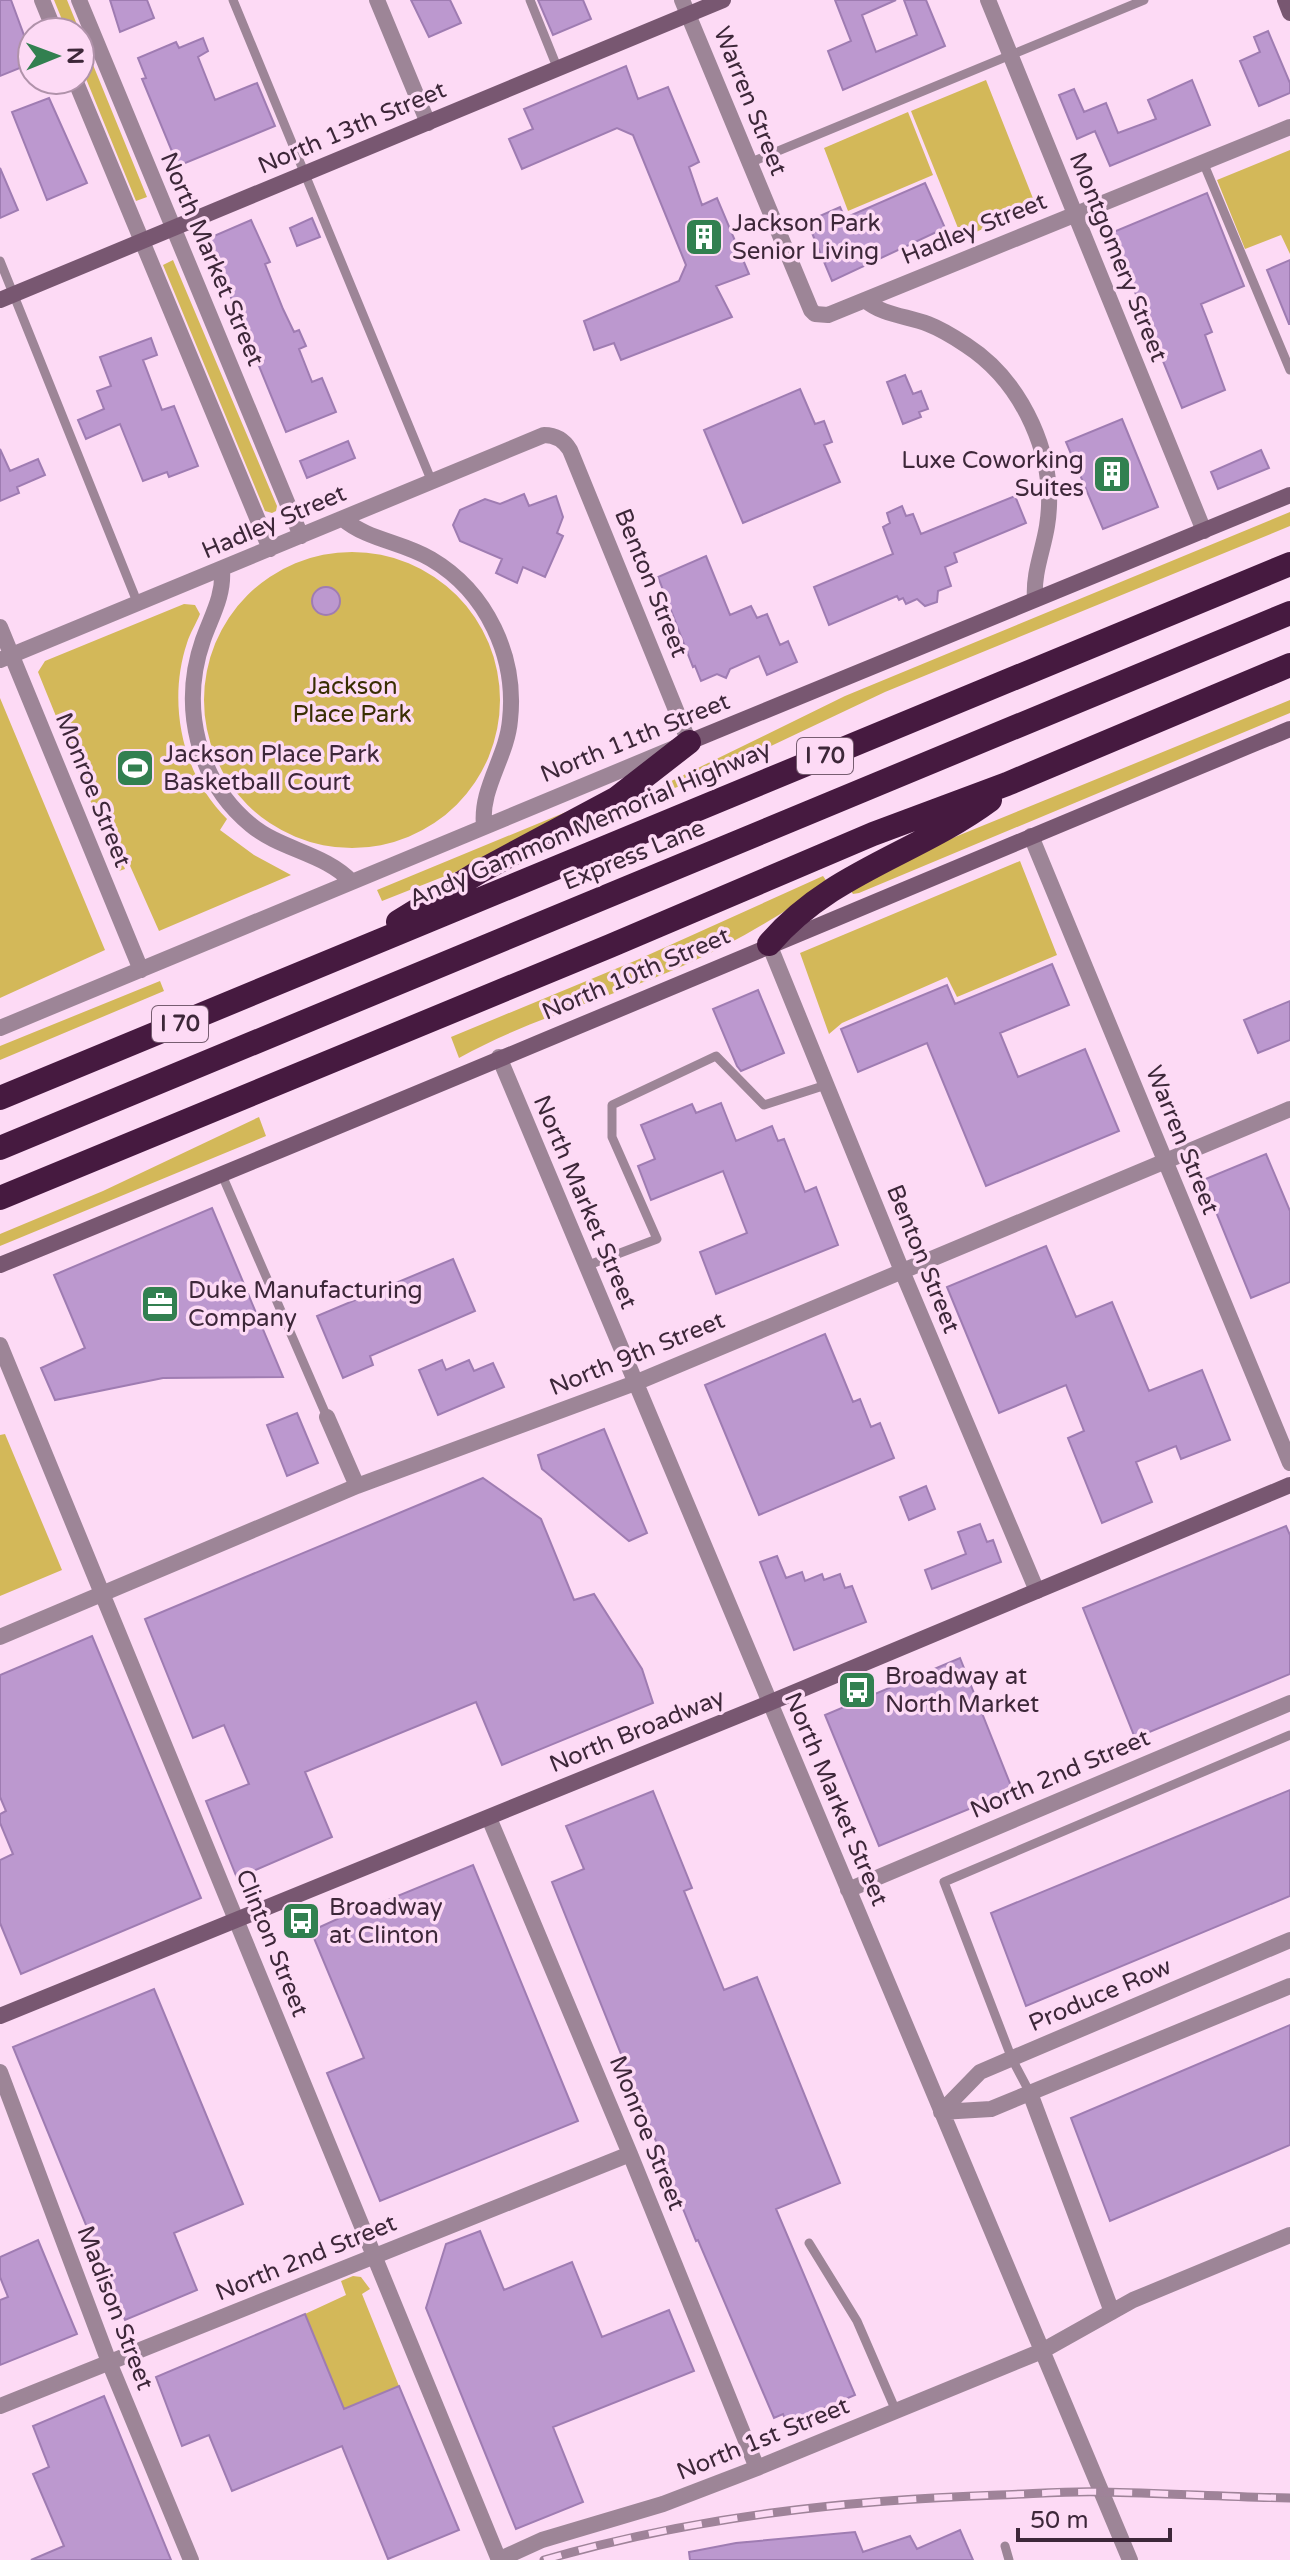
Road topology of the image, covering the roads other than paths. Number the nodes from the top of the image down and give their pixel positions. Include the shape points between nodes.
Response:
1 (79, 0) edge
2 (233, 0) edge
3 (377, 0) edge
4 (530, 0) edge
5 (723, 0) edge
6 (988, 0) edge
7 (1144, 0) edge
8 (1285, 0) edge
9 (685, 7) edge
10 (1290, 13) edge
11 (1011, 54) junction
12 (557, 67) junction
13 (82, 96) edge
14 (428, 123) junction
15 (1290, 127) edge
16 (1203, 162) junction
17 (749, 163) junction
18 (304, 174) junction
19 (1074, 214) junction
20 (174, 228) junction
21 (142, 241) junction
22 (0, 261) edge
23 (7, 297) edge
24 (865, 300) junction
25 (811, 310) joint
26 (1290, 370) edge
27 (566, 443) joint
28 (432, 482) junction
29 (1290, 495) edge
30 (343, 519) junction
31 (1204, 531) junction
32 (301, 536) junction
33 (270, 549) junction
34 (1290, 564) edge
35 (222, 570) junction
36 (1035, 599) junction
37 (138, 604) junction
38 (1290, 613) edge
39 (0, 627) edge
40 (6, 657) edge
41 (1290, 665) edge
42 (1290, 729) edge
43 (689, 742) junction
44 (1007, 784) junction
45 (484, 826) junction
46 (1031, 836) junction
47 (352, 882) junction
48 (769, 944) junction
49 (361, 950) junction
50 (141, 970) junction
51 (0, 1028) edge
52 (499, 1057) junction
53 (826, 1085) junction
54 (0, 1098) edge
55 (1290, 1109) edge
56 (0, 1148) edge
57 (1164, 1162) junction
58 (222, 1175) junction
59 (0, 1198) edge
60 (0, 1265) edge
61 (586, 1266) junction
62 (902, 1271) junction
63 (0, 1345) edge
64 (635, 1383) junction
65 (327, 1417) joint
66 (1290, 1463) edge
67 (1290, 1485) edge
68 (357, 1486) junction
69 (1037, 1591) junction
70 (103, 1595) junction
71 (0, 1637) edge
72 (769, 1703) junction
73 (1290, 1703) edge
74 (1290, 1735) edge
75 (489, 1818) junction
76 (848, 1890) junction
77 (237, 1922) junction
78 (1290, 1940) edge
79 (1290, 1986) edge
80 (0, 2016) edge
81 (1012, 2059) junction
82 (0, 2072) edge
83 (1030, 2093) junction
84 (941, 2112) junction
85 (630, 2154) junction
86 (1290, 2235) edge
87 (809, 2243) dead end
88 (374, 2256) junction
89 (1112, 2312) junction
90 (1042, 2351) junction
91 (109, 2362) junction
92 (0, 2406) edge
93 (896, 2411) junction
94 (757, 2468) junction
95 (1005, 2546) dead end
96 (191, 2560) edge
97 (499, 2560) edge
98 (1009, 2560) edge
99 (1130, 2560) edge

1 - 20 street, North Market Street
2 - 18 lane
3 - 14 street
4 - 12 lane
5 - 9 street, North 13th Street
6 - 11 street, Montgomery Street
7 - 11 lane
8 - 10 street
9 - 12 street, North 13th Street
9 - 17 street, Warren Street
11 - 17 lane
11 - 19 street, Montgomery Street
12 - 14 street, North 13th Street
13 - 21 street
14 - 18 street, North 13th Street
15 - 16 street, Hadley Street
16 - 19 street, Hadley Street
16 - 26 lane
17 - 25 street, Warren Street
18 - 20 street, North 13th Street
18 - 28 lane
19 - 24 street, Hadley Street
19 - 31 street, Montgomery Street
20 - 21 street, North 13th Street
20 - 32 street, North Market Street
21 - 23 street, North 13th Street
21 - 33 street
22 - 23 lane
23 - 37 lane
24 - 25 street, Hadley Street via 828,315
24 - 36 street via 953,337 1002,374 1017,396 1048,472 1050,498
27 - 28 street, Hadley Street via 544,435
27 - 43 street, Benton Street
28 - 30 street, Hadley Street
29 - 31 street, North 11th Street
30 - 32 street, Hadley Street
30 - 45 street via 450,573 471,592 500,641 509,670 511,713 482,811
31 - 36 street, North 11th Street
32 - 33 street, Hadley Street
33 - 35 street, Hadley Street
34 - 49 highway, Andy Gammon Memorial Highway / I 70
35 - 37 street, Hadley Street
35 - 47 street via 220,594 195,669 194,727 202,756 231,807 253,827 332,865
36 - 43 street, North 11th Street
37 - 40 street, Hadley Street
38 - 56 highway, Express Lane
39 - 40 street, Monroe Street
40 - 50 street, Monroe Street
41 - 44 highway
42 - 46 street, North 10th Street
43 - 45 street, North 11th Street
43 - 49 highway via 617,798 441,895
44 - 48 highway via 947,829 824,893
44 - 59 highway via 873,834
45 - 47 street, North 11th Street
46 - 48 street, North 10th Street
46 - 57 street, Warren Street
47 - 50 street, North 11th Street
48 - 52 street, North 10th Street
48 - 53 street, Benton Street
49 - 54 highway, Andy Gammon Memorial Highway / I 70
50 - 51 street, North 11th Street
52 - 58 street, North 10th Street
52 - 61 street, North Market Street
53 - 61 lane via 764,1105 716,1056 612,1105 612,1137 657,1239
53 - 62 street, Benton Street
55 - 57 street, North 9th Street
57 - 62 street, North 9th Street
57 - 66 street, Warren Street
58 - 60 street, North 10th Street
58 - 65 lane
61 - 64 street, North Market Street
62 - 64 street, North 9th Street
62 - 69 street, Benton Street
63 - 70 street, Clinton Street
64 - 68 street, North 9th Street
64 - 72 street, North Market Street
65 - 68 street
67 - 69 street, North Broadway
68 - 70 street, North 9th Street
69 - 72 street, North Broadway
70 - 71 street, North 9th Street
70 - 77 street, Clinton Street
72 - 75 street, North Broadway
72 - 76 street, North Market Street
73 - 76 street, North 2nd Street
74 - 81 lane via 944,1882
75 - 77 street, North Broadway
75 - 85 street, Monroe Street
76 - 84 street, North Market Street
77 - 80 street, North Broadway
77 - 88 street, Clinton Street
78 - 81 street, Produce Row
79 - 83 street
81 - 83 lane
81 - 84 street, Produce Row via 980,2072
82 - 91 street, Madison Street
83 - 84 street via 991,2109
83 - 89 street
84 - 90 street, North Market Street
85 - 88 street, North 2nd Street
85 - 94 street, Monroe Street
86 - 89 street, North 1st Street
87 - 93 lane via 857,2321
88 - 91 street, North 2nd Street
88 - 97 street, Clinton Street
89 - 90 street, North 1st Street
90 - 93 street, North 1st Street
90 - 99 street, North Market Street
91 - 92 street, North 2nd Street
91 - 96 street, Madison Street
93 - 94 street, North 1st Street
94 - 97 street, North 1st Street via 663,2504 542,2540
95 - 98 lane

